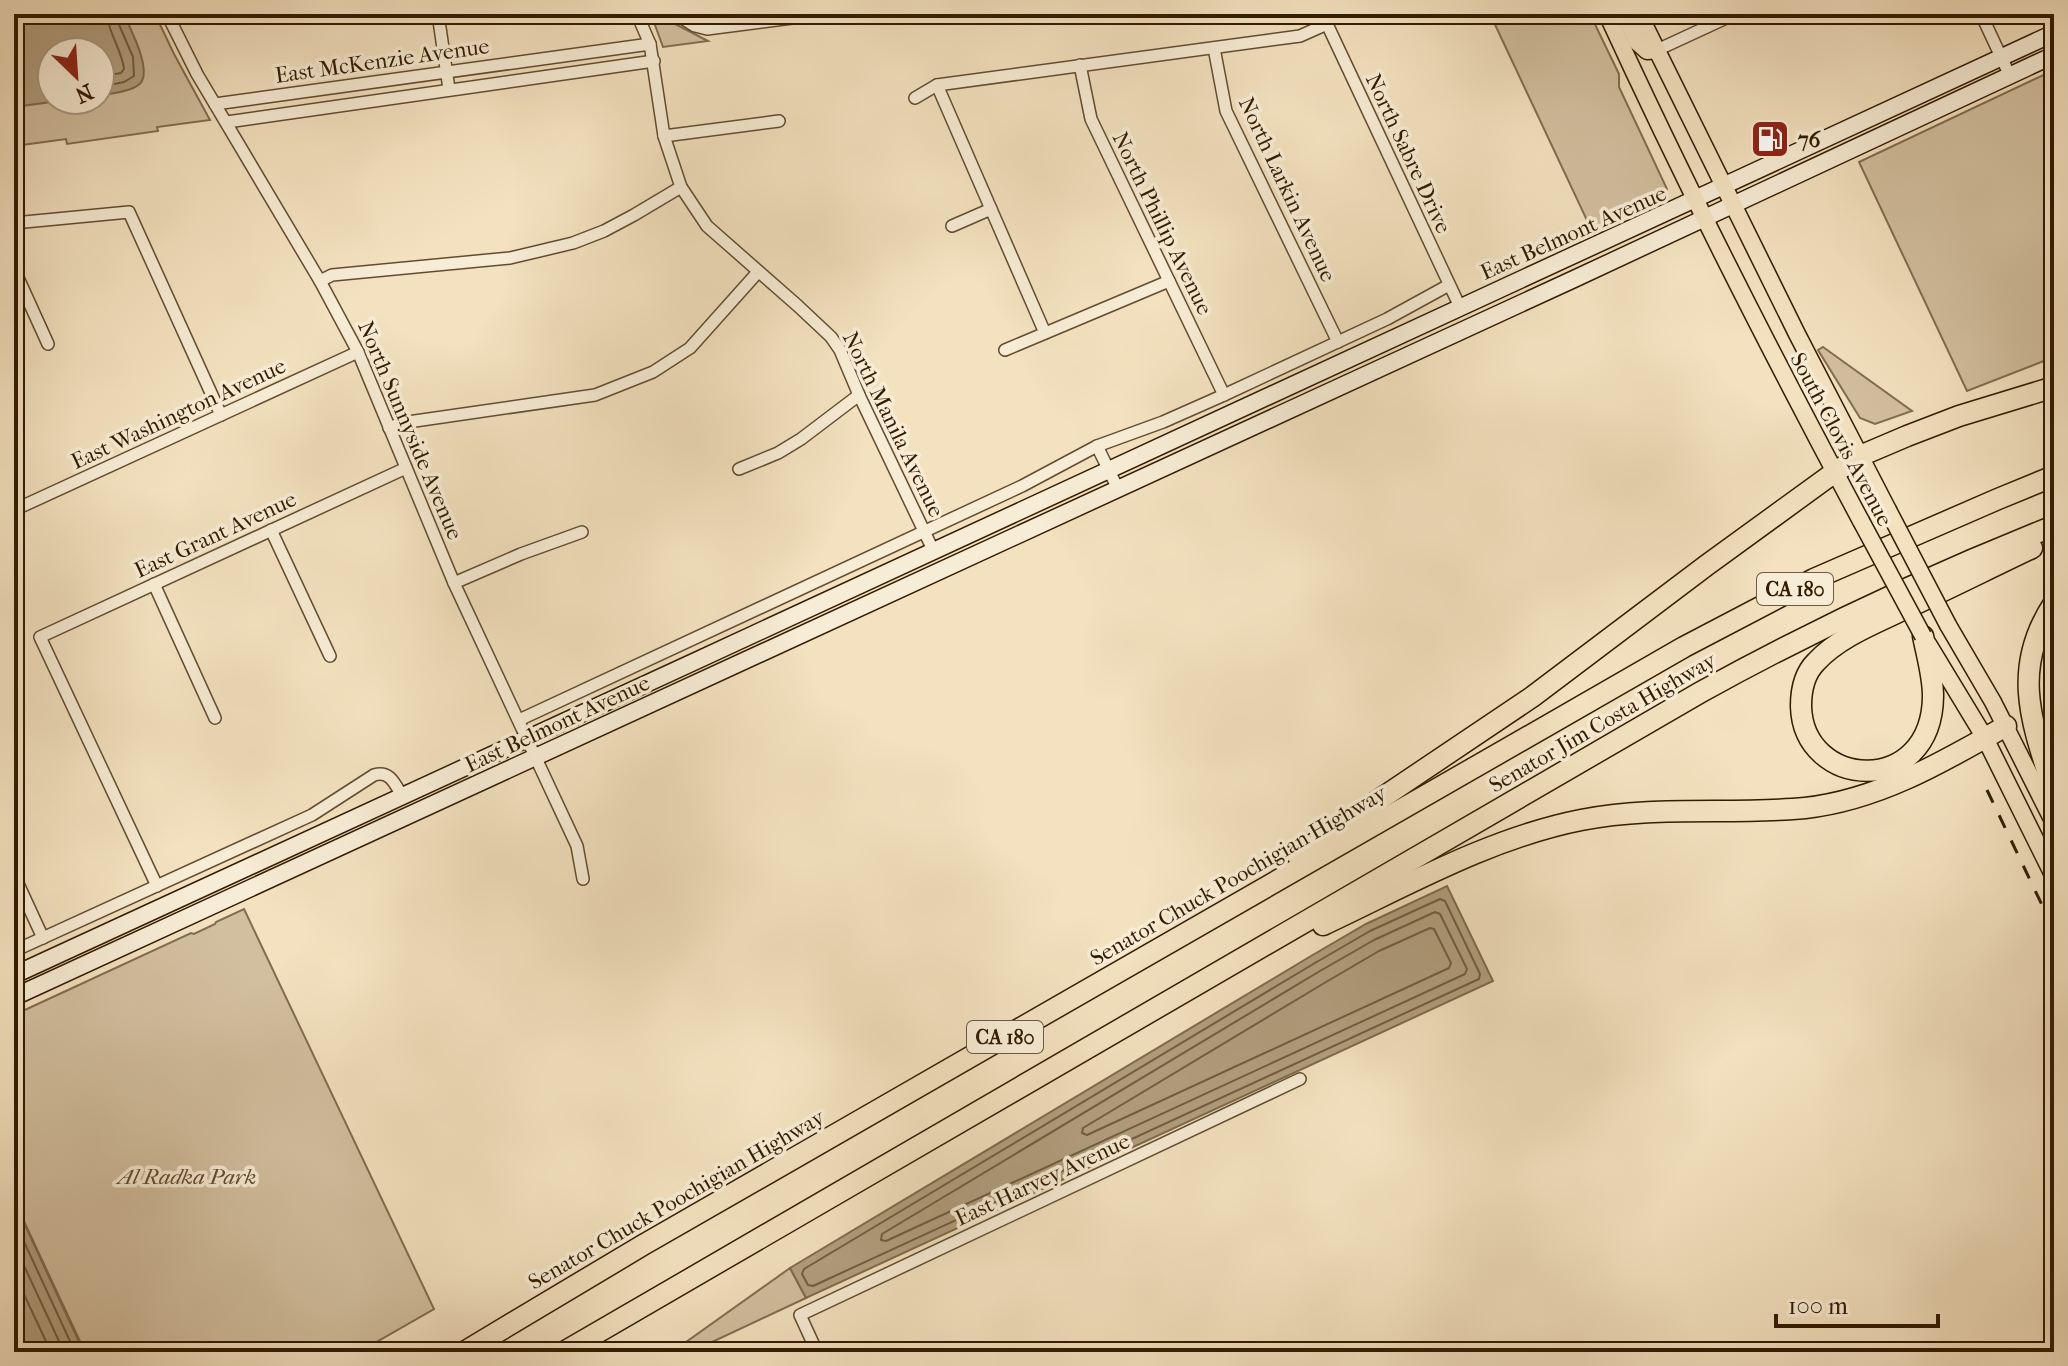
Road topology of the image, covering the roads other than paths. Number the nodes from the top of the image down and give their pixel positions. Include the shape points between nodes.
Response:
1 (167, 14) edge
2 (438, 14) edge
3 (637, 14) edge
4 (676, 14) edge
5 (823, 14) edge
6 (1607, 14) edge
7 (1624, 14) edge
8 (1639, 14) edge
9 (1735, 14) edge
10 (1981, 14) edge
11 (1326, 19) edge
12 (2054, 33) edge
13 (650, 44) junction
14 (1214, 48) junction
15 (1657, 50) junction
16 (2054, 55) edge
17 (2001, 58) junction
18 (654, 61) junction
19 (1080, 65) junction
20 (447, 71) junction
21 (2010, 76) junction
22 (937, 85) junction
23 (449, 89) junction
24 (915, 98) dead end
25 (215, 104) junction
26 (779, 121) dead end
27 (227, 122) junction
28 (664, 136) junction
29 (681, 187) junction
30 (1724, 187) junction
31 (1696, 200) junction
32 (1733, 205) junction
33 (991, 209) junction
34 (1704, 219) junction
35 (14, 223) edge
36 (952, 226) dead end
37 (14, 269) edge
38 (758, 272) junction
39 (320, 281) junction
40 (1169, 281) junction
41 (1449, 285) junction
42 (1460, 307) junction
43 (1045, 333) junction
44 (1338, 342) junction
45 (48, 344) dead end
46 (1005, 350) dead end
47 (358, 352) junction
48 (2054, 387) edge
49 (859, 395) junction
50 (1224, 395) junction
51 (221, 415) junction
52 (389, 428) junction
53 (1097, 446) junction
54 (1860, 456) junction
55 (406, 468) junction
56 (739, 469) dead end
57 (1109, 471) junction
58 (1835, 472) junction
59 (2054, 476) edge
60 (1118, 489) junction
61 (14, 510) edge
62 (2054, 526) edge
63 (271, 530) junction
64 (925, 531) junction
65 (582, 532) dead end
66 (2054, 538) edge
67 (934, 552) junction
68 (454, 583) junction
69 (154, 584) junction
70 (2054, 603) edge
71 (1923, 636) junction
72 (330, 656) dead end
73 (215, 718) dead end
74 (519, 720) junction
75 (2006, 726) junction
76 (1985, 738) junction
77 (528, 739) junction
78 (536, 757) junction
79 (2054, 792) edge
80 (402, 796) junction
81 (2054, 823) edge
82 (2033, 834) junction
83 (297, 844) junction
84 (2054, 862) edge
85 (14, 875) edge
86 (2054, 877) edge
87 (583, 879) dead end
88 (157, 886) junction
89 (190, 916) junction
90 (43, 938) junction
91 (1161, 947) junction
92 (14, 951) edge
93 (14, 975) edge
94 (1189, 988) junction
95 (14, 997) edge
96 (1300, 1079) dead end
97 (464, 1352) edge
98 (564, 1352) edge
99 (817, 1352) edge

1 - 25 street, North Sunnyside Avenue
2 - 20 street
3 - 13 street, North Manila Avenue
4 - 5 street via 707,29
6 - 31 main road, South Clovis Avenue
7 - 15 main road via 1637,42 1647,51
8 - 15 main road, South Clovis Avenue
9 - 15 street
10 - 17 street
11 - 14 street via 1300,36
11 - 41 street, North Sabre Drive
12 - 17 street, East Belmont Avenue
13 - 18 street, North Manila Avenue
13 - 20 street, East McKenzie Avenue
14 - 19 street
14 - 44 street, North Larkin Avenue via 1226,111
15 - 30 main road, South Clovis Avenue
16 - 21 street, East Belmont Avenue
17 - 21 street
17 - 30 street, East Belmont Avenue
18 - 23 street, East McKenzie Avenue
18 - 28 street, North Manila Avenue
19 - 22 street
19 - 40 street, North Phillip Avenue via 1091,119
20 - 23 street
20 - 25 street, East McKenzie Avenue
21 - 32 street, East Belmont Avenue
22 - 24 street
22 - 33 street
23 - 27 street, East McKenzie Avenue
25 - 27 street, North Sunnyside Avenue
26 - 28 street
27 - 39 street, North Sunnyside Avenue
28 - 29 street, North Manila Avenue
29 - 38 street, North Manila Avenue via 707,226
29 - 39 street via 573,243 510,258 332,275
30 - 31 street, East Belmont Avenue
30 - 32 main road, South Clovis Avenue
31 - 34 main road, South Clovis Avenue
31 - 42 street, East Belmont Avenue
32 - 34 street, East Belmont Avenue
32 - 54 main road, South Clovis Avenue
33 - 36 street
33 - 43 street
34 - 58 main road, South Clovis Avenue
34 - 60 street, East Belmont Avenue
35 - 51 street via 129,212
37 - 45 street
38 - 49 street, North Manila Avenue via 831,337
38 - 52 street via 690,348 653,372 595,395
39 - 47 street, North Sunnyside Avenue
40 - 43 street
40 - 50 street, North Phillip Avenue
41 - 42 street, North Sabre Drive
41 - 44 street, East Belmont Avenue
42 - 57 street, East Belmont Avenue
43 - 46 street
44 - 50 street, East Belmont Avenue
47 - 51 street, East Washington Avenue
47 - 52 street, North Sunnyside Avenue
48 - 54 highway via 1959,416
49 - 56 street via 801,439
49 - 64 street, North Manila Avenue
50 - 53 street, East Belmont Avenue
51 - 61 street, East Washington Avenue
52 - 55 street, North Sunnyside Avenue
53 - 57 street
53 - 64 street, East Belmont Avenue
54 - 58 highway
54 - 75 main road, South Clovis Avenue, bridge
55 - 63 street, East Grant Avenue
55 - 68 street, North Sunnyside Avenue
57 - 60 street
57 - 67 street, East Belmont Avenue
58 - 71 main road, South Clovis Avenue, bridge
58 - 91 highway via 1532,697
59 - 91 highway, Senator Chuck Poochigian Highway / CA 180 via 1814,579 1747,614
60 - 78 street, East Belmont Avenue
62 - 94 highway, Senator Jim Costa Highway / CA 180 via 1890,595 1756,662
63 - 69 street, East Grant Avenue
63 - 72 street
64 - 67 street, North Manila Avenue
64 - 74 street, East Belmont Avenue
65 - 68 street
66 - 71 highway via 1879,622 1818,659 1804,680 1801,713 1809,737 1825,755 1844,767 1880,770 1915,751 1932,707
67 - 77 street, East Belmont Avenue
68 - 74 street, North Sunnyside Avenue
69 - 73 street
69 - 88 street, East Grant Avenue via 40,637
70 - 79 highway via 2035,644 2028,685 2035,732
71 - 76 main road, South Clovis Avenue
74 - 77 street, North Sunnyside Avenue
75 - 76 highway
75 - 81 main road, South Clovis Avenue
76 - 82 main road, South Clovis Avenue
76 - 94 highway via 1890,787 1826,805 1612,815 1520,836
77 - 78 street, North Sunnyside Avenue
77 - 80 street, East Belmont Avenue
78 - 87 street, North Sunnyside Avenue via 577,846
78 - 89 street, East Belmont Avenue
80 - 83 street, East Belmont Avenue
80 - 88 street via 382,772 312,815
82 - 84 main road
82 - 86 main road, South Clovis Avenue
83 - 89 street via 262,871 193,904
83 - 93 street, East Belmont Avenue
85 - 90 street
88 - 90 street
89 - 95 street, East Belmont Avenue
90 - 92 street
91 - 97 highway, Senator Chuck Poochigian Highway / CA 180
94 - 98 highway, CA 180
96 - 99 street, East Harvey Avenue via 800,1315

